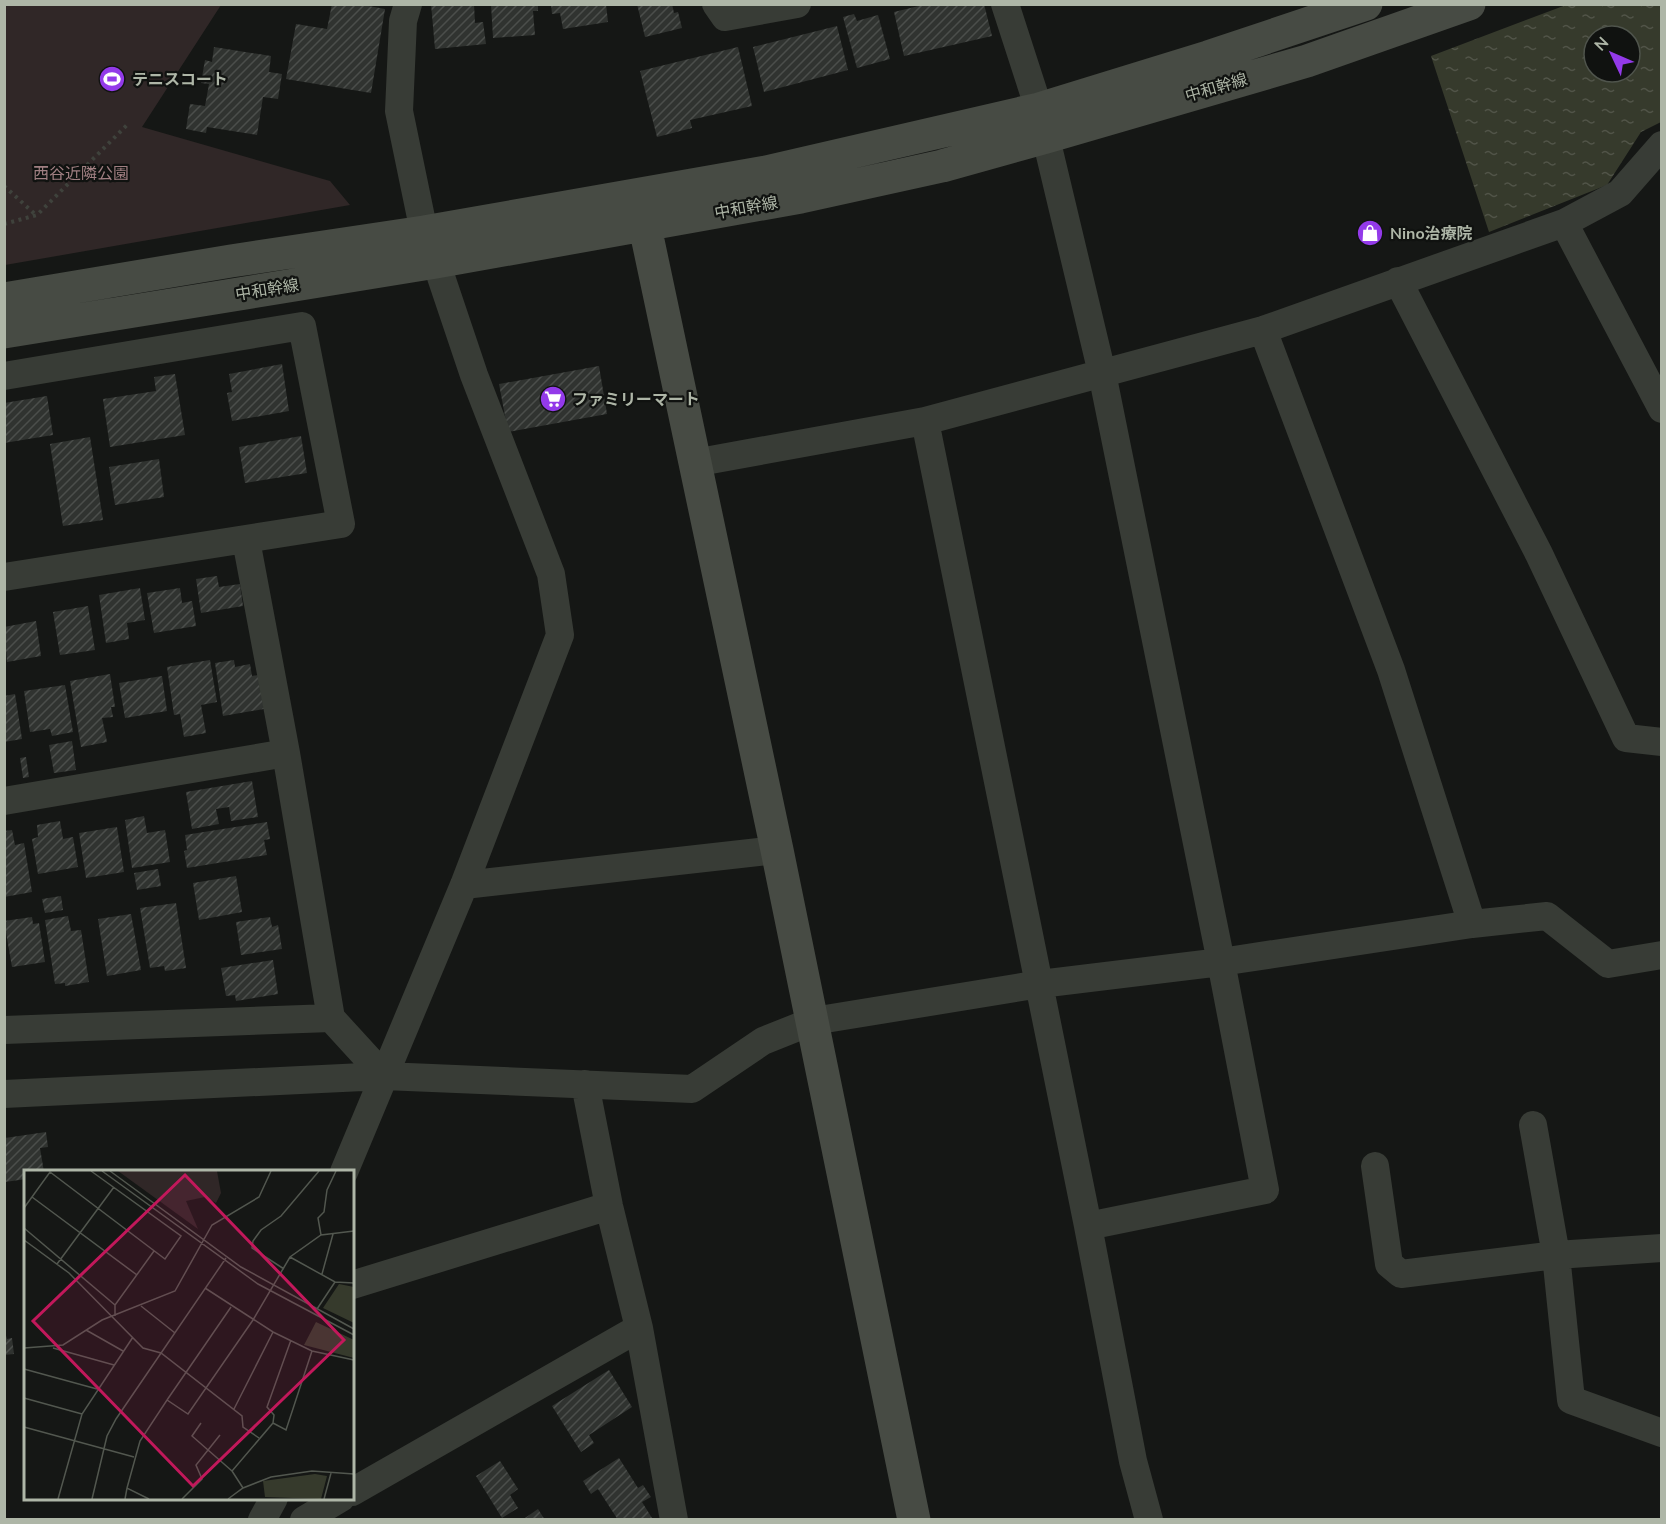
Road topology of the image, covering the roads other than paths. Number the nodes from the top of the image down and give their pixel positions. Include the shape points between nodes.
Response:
1 (408, 4) edge
2 (716, 4) edge
3 (797, 4) edge
4 (1005, 4) edge
5 (1366, 4) edge
6 (1469, 4) edge
7 (1043, 123) junction
8 (1662, 145) edge
9 (638, 193) junction
10 (1564, 223) junction
11 (644, 224) junction
12 (424, 232) junction
13 (436, 261) junction
14 (1398, 281) junction
15 (4, 299) edge
16 (1263, 330) junction
17 (4, 332) edge
18 (1102, 373) junction
19 (4, 376) edge
20 (1662, 409) edge
21 (925, 421) junction
22 (694, 463) junction
23 (246, 540) junction
24 (4, 577) edge
25 (1662, 742) edge
26 (286, 753) junction
27 (4, 801) edge
28 (777, 850) junction
29 (464, 885) junction
30 (1472, 924) junction
31 (1662, 955) edge
32 (1221, 962) junction
33 (1040, 984) junction
34 (331, 1018) junction
35 (813, 1021) junction
36 (4, 1030) edge
37 (384, 1076) junction
38 (585, 1084) junction
39 (4, 1094) edge
40 (1533, 1125) dead end
41 (1375, 1166) dead end
42 (345, 1170) edge
43 (609, 1206) junction
44 (1088, 1226) junction
45 (1662, 1248) edge
46 (1556, 1255) junction
47 (354, 1284) edge
48 (639, 1328) junction
49 (1662, 1433) edge
50 (354, 1491) edge
51 (273, 1500) edge
52 (338, 1500) edge
53 (262, 1520) edge
54 (304, 1520) edge
55 (674, 1520) edge
56 (914, 1520) edge
57 (1149, 1520) edge

1 - 12 street via 403,21 399,111
2 - 3 street via 725,17
4 - 7 street
5 - 7 main road, 中和幹線 via 1208,57
6 - 7 main road, 中和幹線 via 1307,61
7 - 9 main road, 中和幹線
7 - 11 main road, 中和幹線 via 942,166 801,197
7 - 18 street
8 - 10 street via 1620,193
9 - 11 main road
9 - 12 main road, 中和幹線
10 - 14 street
10 - 20 street
11 - 13 main road, 中和幹線
11 - 22 main road
12 - 13 street
12 - 15 main road, 中和幹線
13 - 17 main road, 中和幹線
13 - 29 street via 474,375 551,574 560,636
14 - 16 street
14 - 25 street via 1539,554 1626,738
16 - 18 street
16 - 30 street via 1391,670
18 - 21 street
18 - 32 street
19 - 23 street via 302,326 341,524
21 - 22 street
21 - 33 street
22 - 28 main road
23 - 24 street
23 - 26 street
26 - 27 street
26 - 34 street
28 - 29 street
28 - 35 main road
29 - 37 street
30 - 31 street via 1546,916 1608,964
30 - 32 street
32 - 33 street
32 - 44 street via 1265,1190
33 - 35 street
33 - 44 street
34 - 36 street
34 - 37 street
35 - 38 street via 763,1041 692,1089
35 - 56 main road
37 - 38 street
37 - 39 street
37 - 42 street
38 - 43 street
40 - 46 street
41 - 46 street via 1389,1264 1401,1274
43 - 47 street
43 - 48 street
44 - 57 street via 1133,1461
45 - 46 street
46 - 49 street via 1571,1400
48 - 50 street
48 - 55 street
51 - 53 street
52 - 54 street

